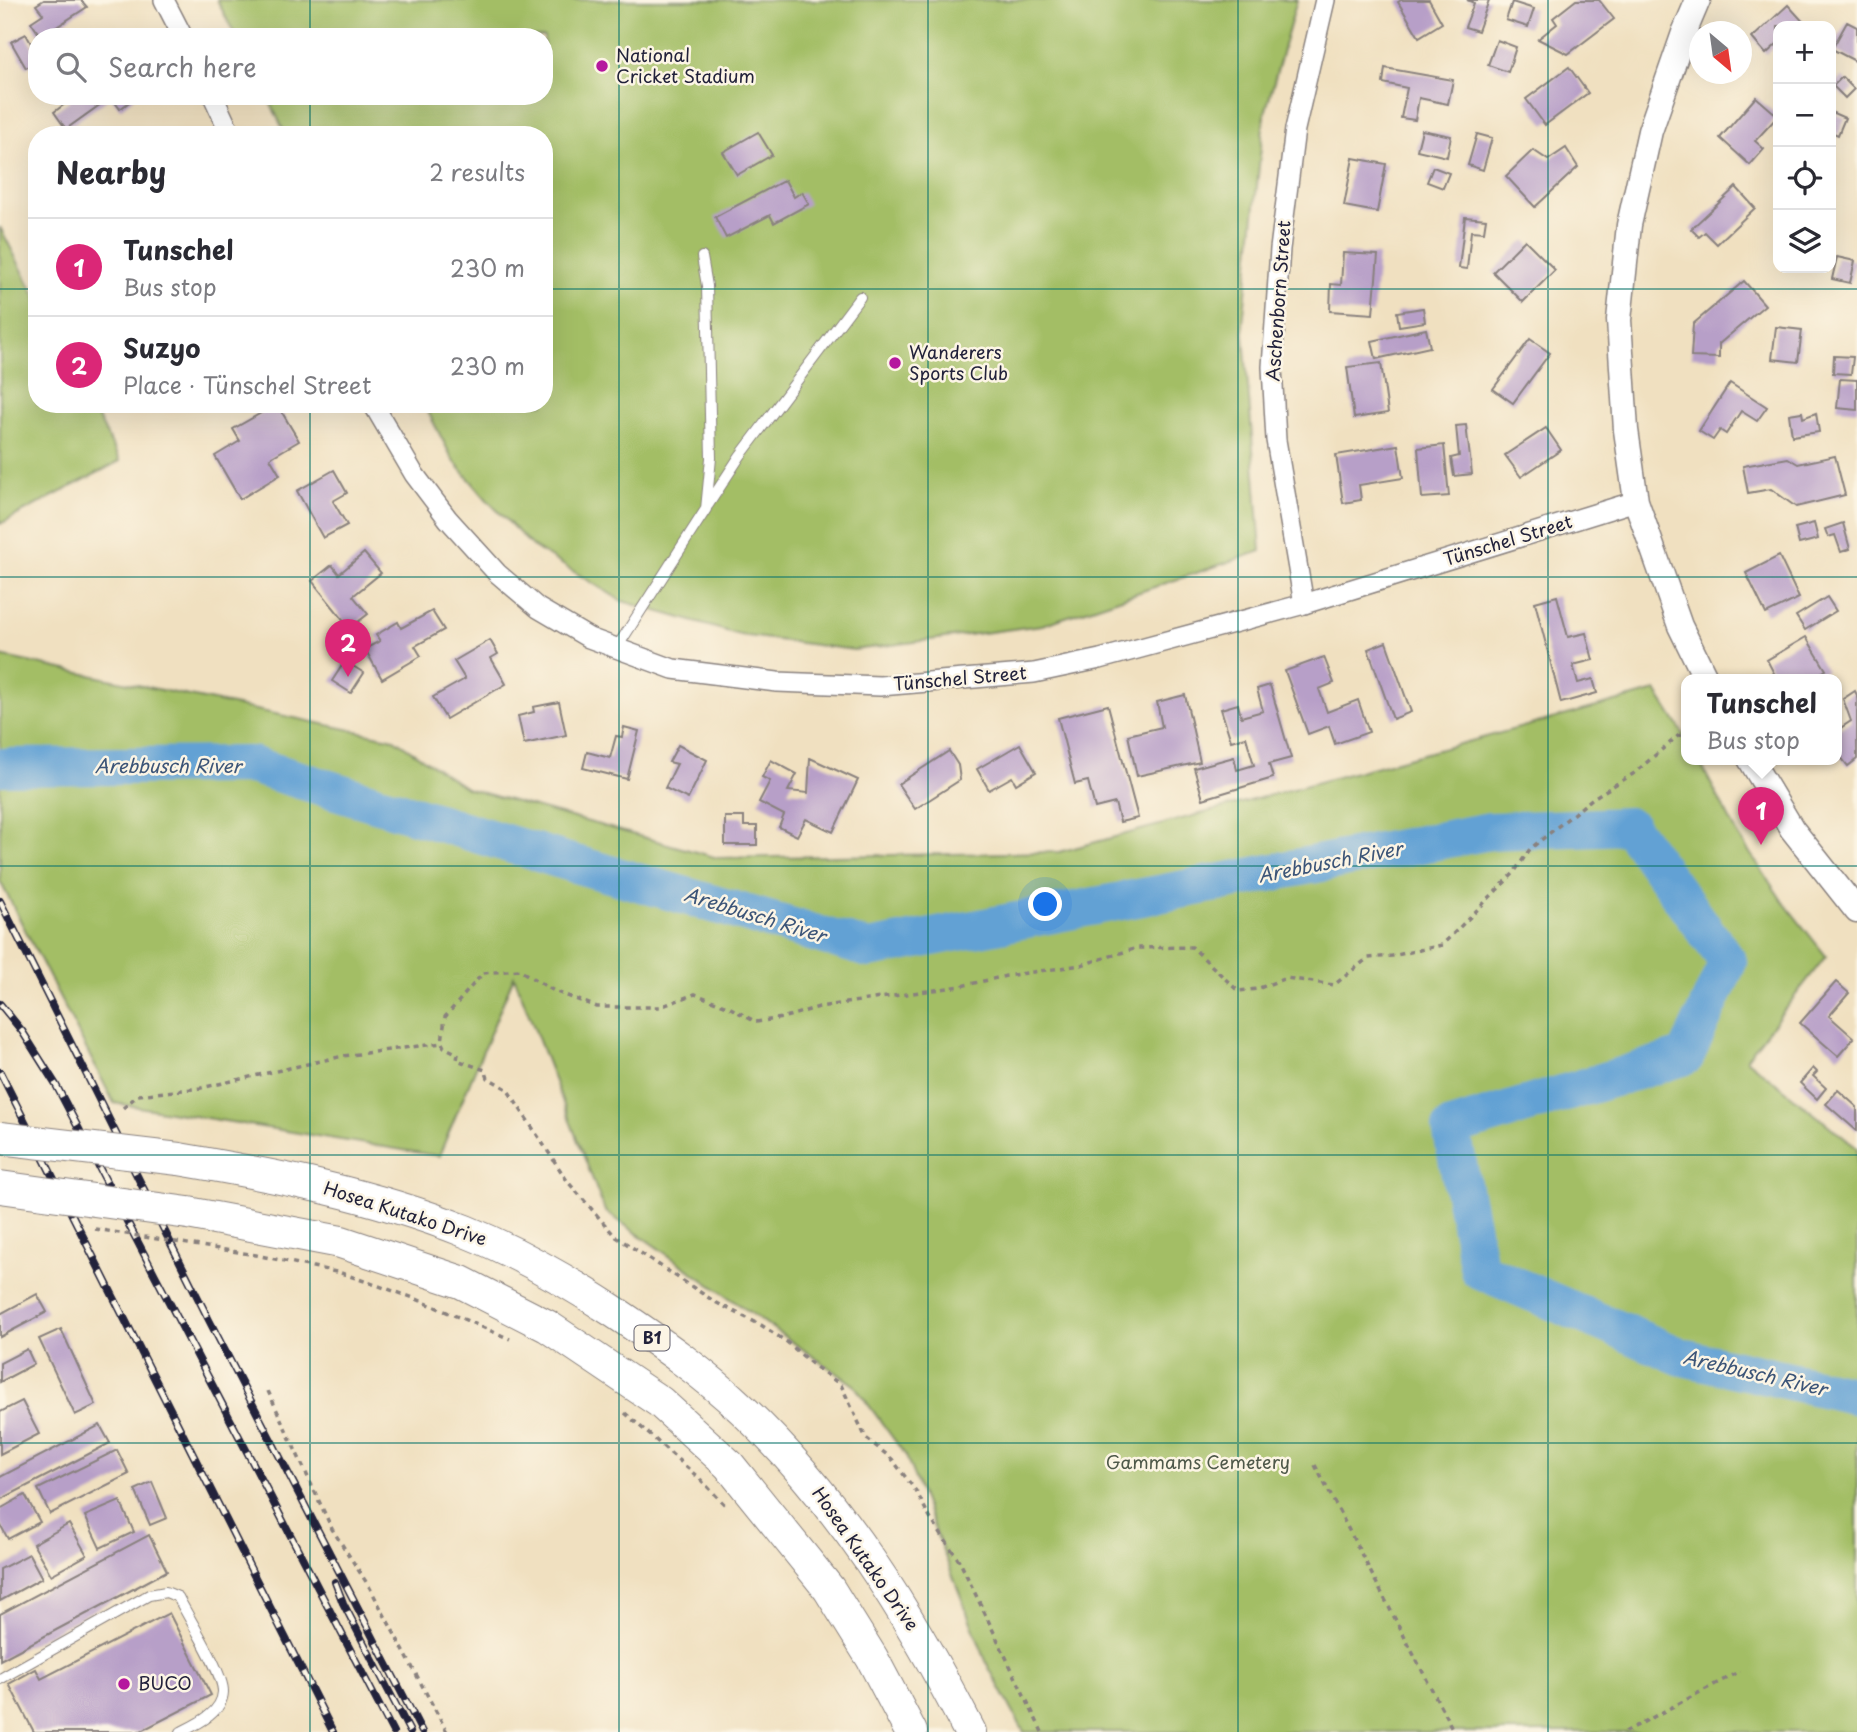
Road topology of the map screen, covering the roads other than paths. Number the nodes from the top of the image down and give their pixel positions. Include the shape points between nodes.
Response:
1 (164, 0) edge
2 (1325, 0) edge
3 (1698, 0) edge
4 (178, 28) edge
5 (217, 105) edge
6 (228, 126) edge
7 (702, 257) dead end
8 (860, 297) dead end
9 (378, 413) edge
10 (1636, 501) junction
11 (706, 509) junction
12 (1304, 604) junction
13 (616, 649) junction
14 (1704, 674) edge
15 (1754, 765) edge
16 (1857, 911) edge
17 (0, 1138) edge
18 (0, 1187) edge
19 (0, 1679) edge
20 (181, 1732) edge
21 (911, 1732) edge
22 (970, 1732) edge

1 - 4 street
2 - 12 street, Aschenborn Street via 1295,128 1272,367 1276,440
3 - 10 street via 1650,131 1621,285 1620,355
5 - 6 street
7 - 11 lane via 707,286 711,458
8 - 11 lane via 740,456
9 - 13 street, Tünschel Street via 414,474 497,573 538,608
10 - 12 street, Tünschel Street
10 - 14 street via 1680,626
11 - 13 lane
12 - 13 street, Tünschel Street via 1034,673 907,684 814,684 706,674 673,669
15 - 16 street via 1792,830
17 - 22 main road, Hosea Kutako Drive / B1, bridge via 179,1159 331,1187 462,1230 584,1291 691,1366 741,1408 815,1487 892,1592
18 - 21 main road, bridge via 188,1213 341,1242 461,1282 547,1326 660,1402 729,1465 829,1590
19 - 20 lane via 149,1595 166,1592 178,1597 224,1691 205,1720

